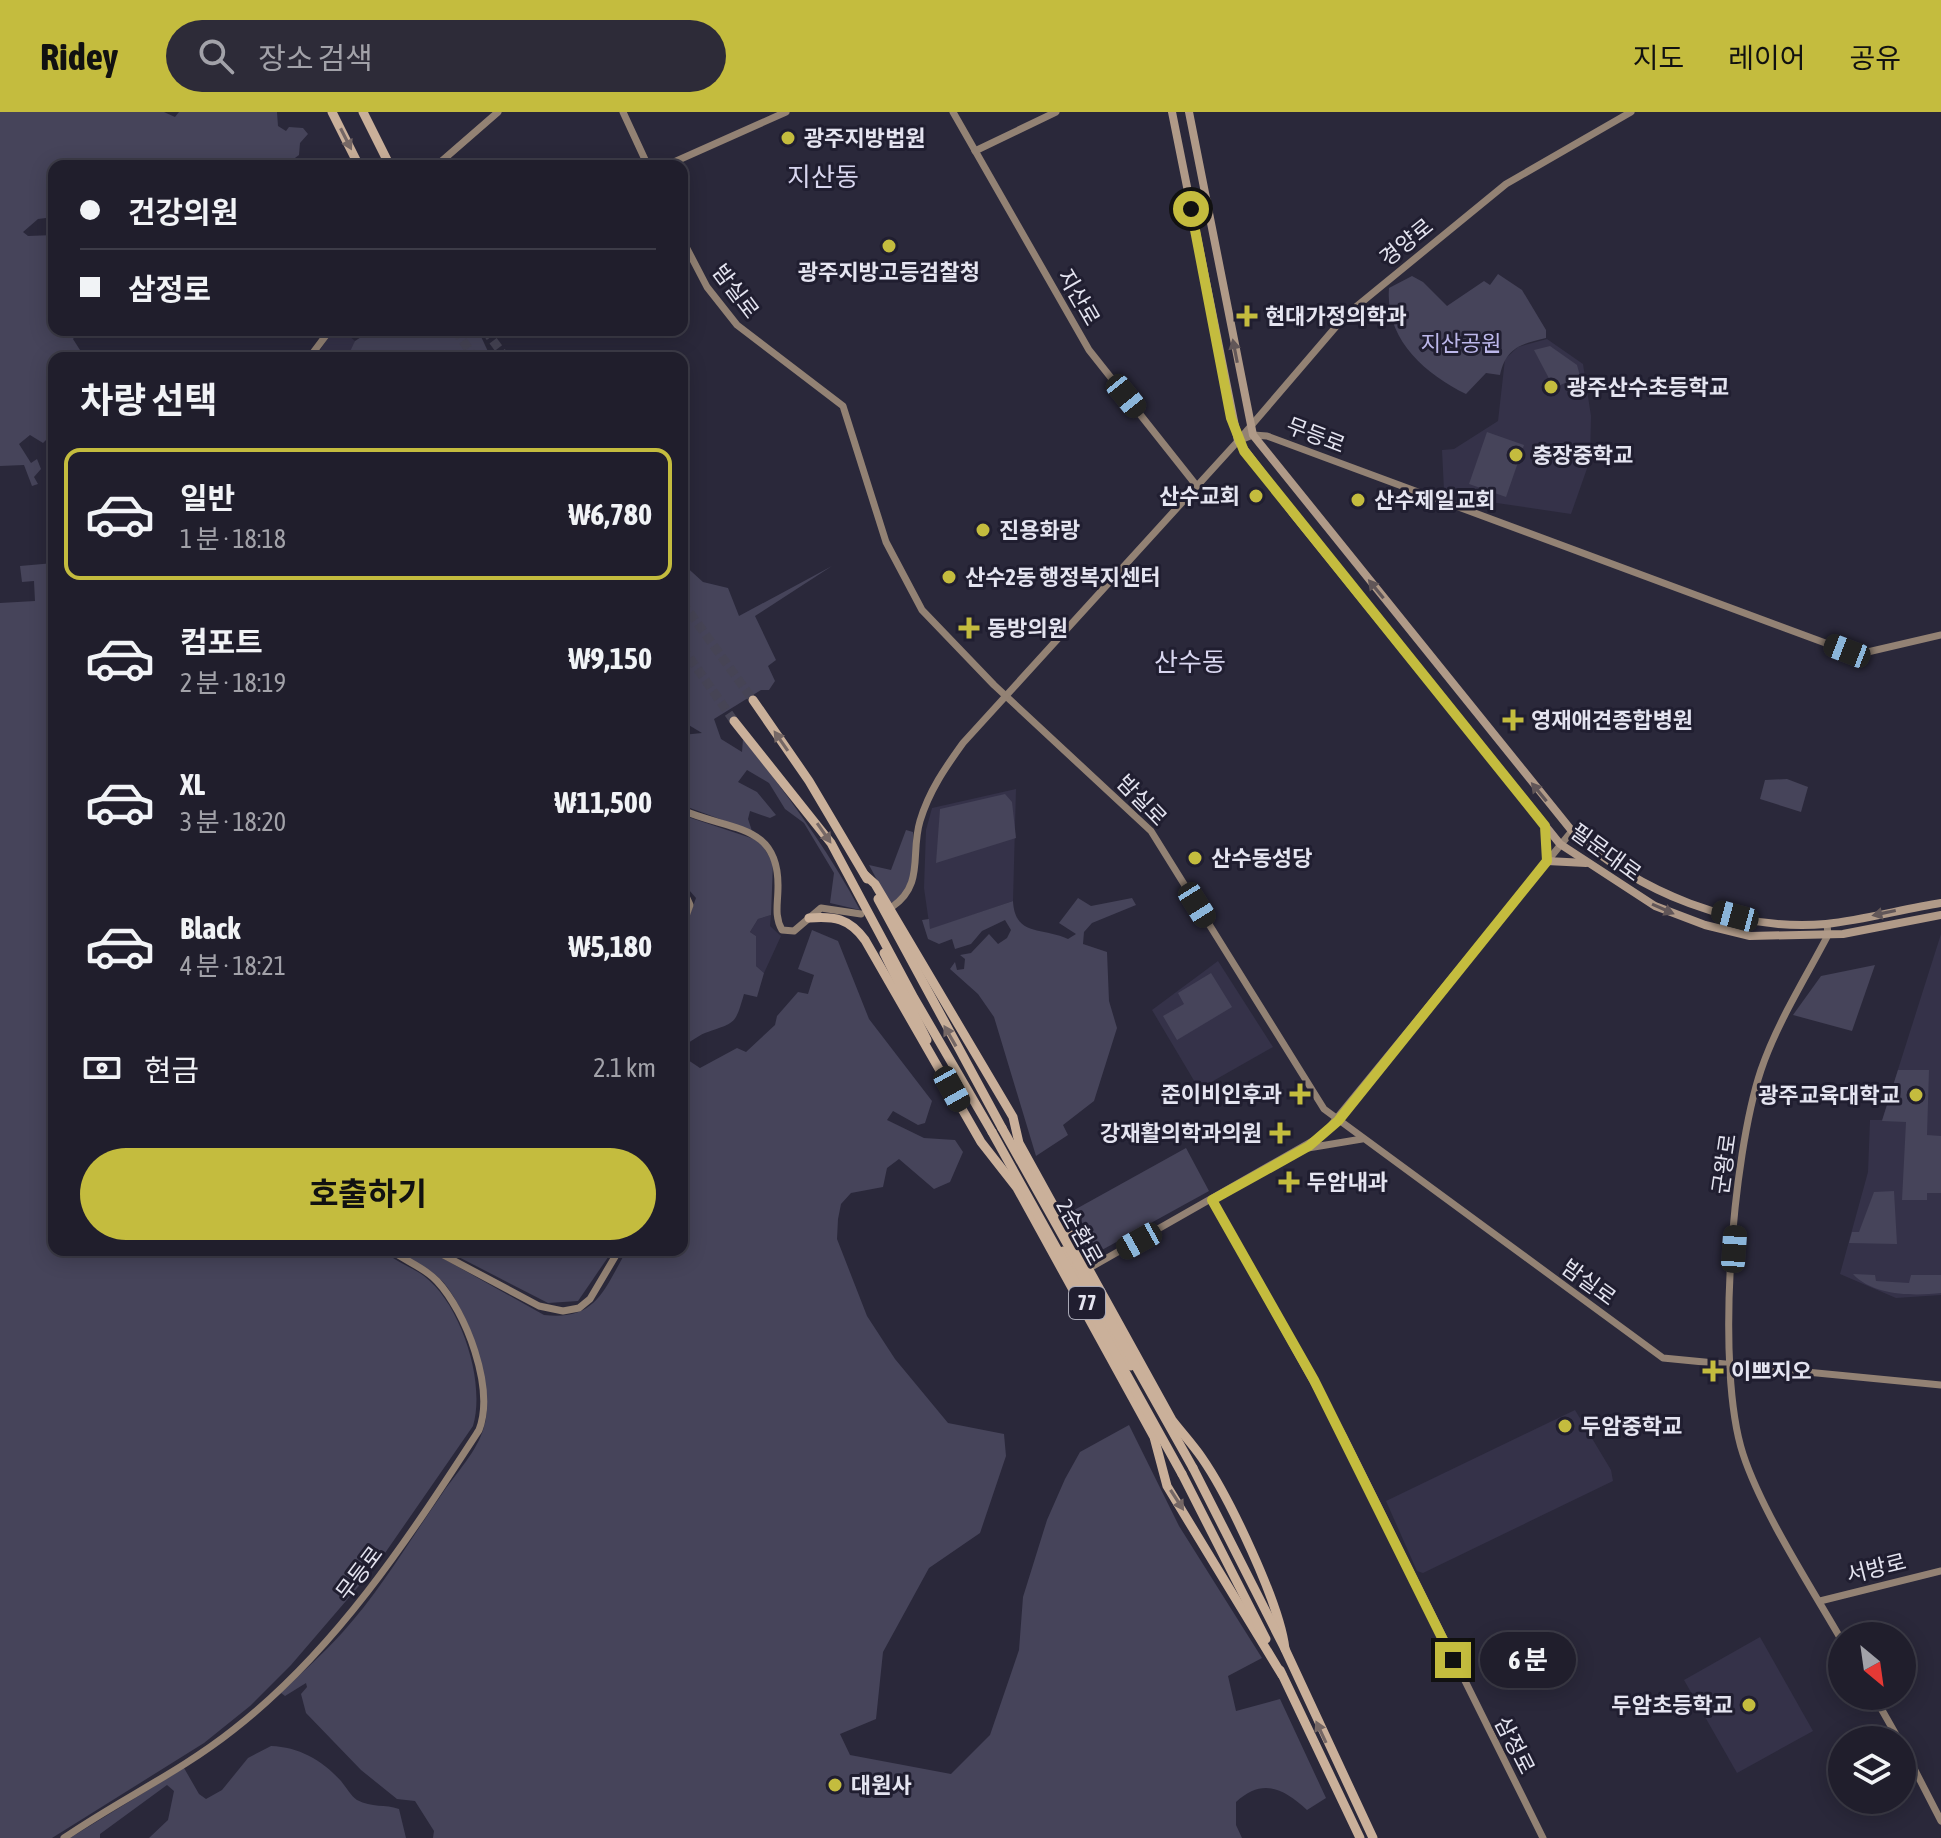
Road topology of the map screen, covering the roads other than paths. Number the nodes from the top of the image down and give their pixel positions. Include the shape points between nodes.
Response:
1 (332, 112) edge
2 (363, 112) edge
3 (498, 112) edge
4 (623, 112) edge
5 (786, 112) edge
6 (953, 112) edge
7 (1056, 112) edge
8 (1172, 112) edge
9 (1189, 112) edge
10 (1631, 112) edge
11 (975, 151) junction
12 (356, 160) edge
13 (387, 160) edge
14 (443, 160) edge
15 (645, 160) edge
16 (678, 160) edge
17 (688, 251) edge
18 (1251, 431) junction
19 (1238, 441) junction
20 (1196, 485) junction
21 (1941, 635) edge
22 (1004, 695) junction
23 (753, 700) tunnel mouth
24 (734, 721) tunnel mouth
25 (688, 812) edge
26 (1545, 826) junction
27 (1572, 831) junction
28 (1560, 844) junction
29 (1547, 861) junction
30 (1587, 863) junction
31 (865, 875) junction
32 (1941, 903) edge
33 (892, 907) dead end
34 (863, 909) junction
35 (1941, 915) edge
36 (809, 918) junction
37 (1827, 924) junction
38 (1828, 935) junction
39 (940, 1068) junction
40 (1338, 1121) junction
41 (997, 1130) junction
42 (1018, 1137) junction
43 (1362, 1139) junction
44 (981, 1142) junction
45 (1302, 1150) junction
46 (995, 1160) junction
47 (1024, 1200) junction
48 (1212, 1200) junction
49 (1049, 1226) junction
50 (400, 1256) edge
51 (445, 1256) edge
52 (615, 1256) edge
53 (1090, 1268) junction
54 (1077, 1275) junction
55 (1067, 1281) junction
56 (1096, 1281) junction
57 (1098, 1310) junction
58 (1105, 1323) junction
59 (1128, 1341) junction
60 (1729, 1363) junction
61 (1941, 1385) edge
62 (1175, 1424) junction
63 (1184, 1435) junction
64 (1158, 1454) junction
65 (1941, 1571) edge
66 (1820, 1601) junction
67 (1832, 1622) edge
68 (1285, 1649) junction
69 (1282, 1675) junction
70 (1916, 1772) edge
71 (1941, 1821) edge
72 (64, 1838) edge
73 (1360, 1838) edge
74 (1373, 1838) edge
75 (1543, 1838) edge

1 -> 12 highway
2 - 13 highway
3 - 14 street
4 - 15 street
5 - 16 street
6 - 11 street, 지산로
7 - 11 street
8 - 19 main road, 필문대로
18 -> 9 main road, 필문대로
10 - 18 street, 경양로 via 1506,184 1367,296 1315,350
11 - 20 street, 지산로 via 1089,350
17 - 22 street, 밤실로 via 707,287 737,325 843,406 897,568 930,619
18 - 19 street, 경양로
18 - 21 street, 무등로 via 1847,651 1859,654
27 -> 18 main road, 필문대로
19 - 20 street
19 - 26 main road, 필문대로
20 - 22 street
22 - 33 street via 934,787 920,821 913,882
22 - 40 street, 밤실로 via 1151,831 1324,1109
31 -> 23 highway, 2순환로 / 77
24 -> 34 highway, 2순환로 / 77 via 831,843
25 - 36 street via 767,843 777,861 780,927 789,933
26 - 28 main road, 필문대로
26 - 29 street
27 - 28 street
27 - 37 main road, 필문대로 via 1629,873 1698,906 1765,923
28 - 29 street
28 - 30 main road, 필문대로
29 - 30 main road
29 - 40 street
30 -> 38 main road, 필문대로 via 1642,900 1705,925 1759,936
41 -> 31 highway, 2순환로 / 77
31 - 42 highway via 960,1025 1013,1117
32 -> 37 main road, 필문대로
34 - 36 street via 826,908
34 - 39 highway
34 - 41 highway, 2순환로 / 77
35 - 38 main road, 필문대로
36 - 39 highway via 834,916 859,932
37 - 38 street
38 - 60 street, 군왕로 via 1781,1025 1752,1098 1737,1194
39 - 44 highway
40 - 43 street, 밤실로
40 - 45 street
41 - 68 highway, 2순환로 / 77, bridge via 1193,1468
41 - 69 highway, 2순환로 / 77, bridge via 1246,1594
42 - 44 highway via 995,1151
42 - 53 highway
43 - 45 street
43 - 60 street, 밤실로 via 1663,1358
44 - 46 highway
45 - 48 street
46 - 47 highway
46 - 49 highway via 1017,1175
47 - 49 highway
47 - 55 highway
48 - 53 street
48 - 75 street, 삼정로 via 1314,1380
49 - 54 highway
50 - 72 street, 무등로 via 436,1280 468,1328 484,1410 479,1430 364,1600 270,1697 234,1730
51 - 52 street via 539,1306 563,1311 590,1299
53 - 54 street
53 - 56 highway
54 - 55 street
54 - 57 highway
55 - 64 highway via 1154,1437
56 - 57 highway
56 - 59 highway
57 - 58 highway
58 - 59 highway
58 - 62 highway via 1149,1396
59 - 62 highway
60 - 61 street, 밤실로
60 - 66 street, 군왕로 via 1735,1422 1748,1466
62 - 63 highway
63 - 64 highway via 1169,1441
63 - 68 highway via 1204,1460 1250,1550 1283,1628
64 -> 69 highway via 1167,1486
65 - 66 street, 서방로
66 - 67 street, 군왕로
74 -> 68 highway, 2순환로 / 77
69 - 73 highway, 2순환로 / 77
70 - 71 street

